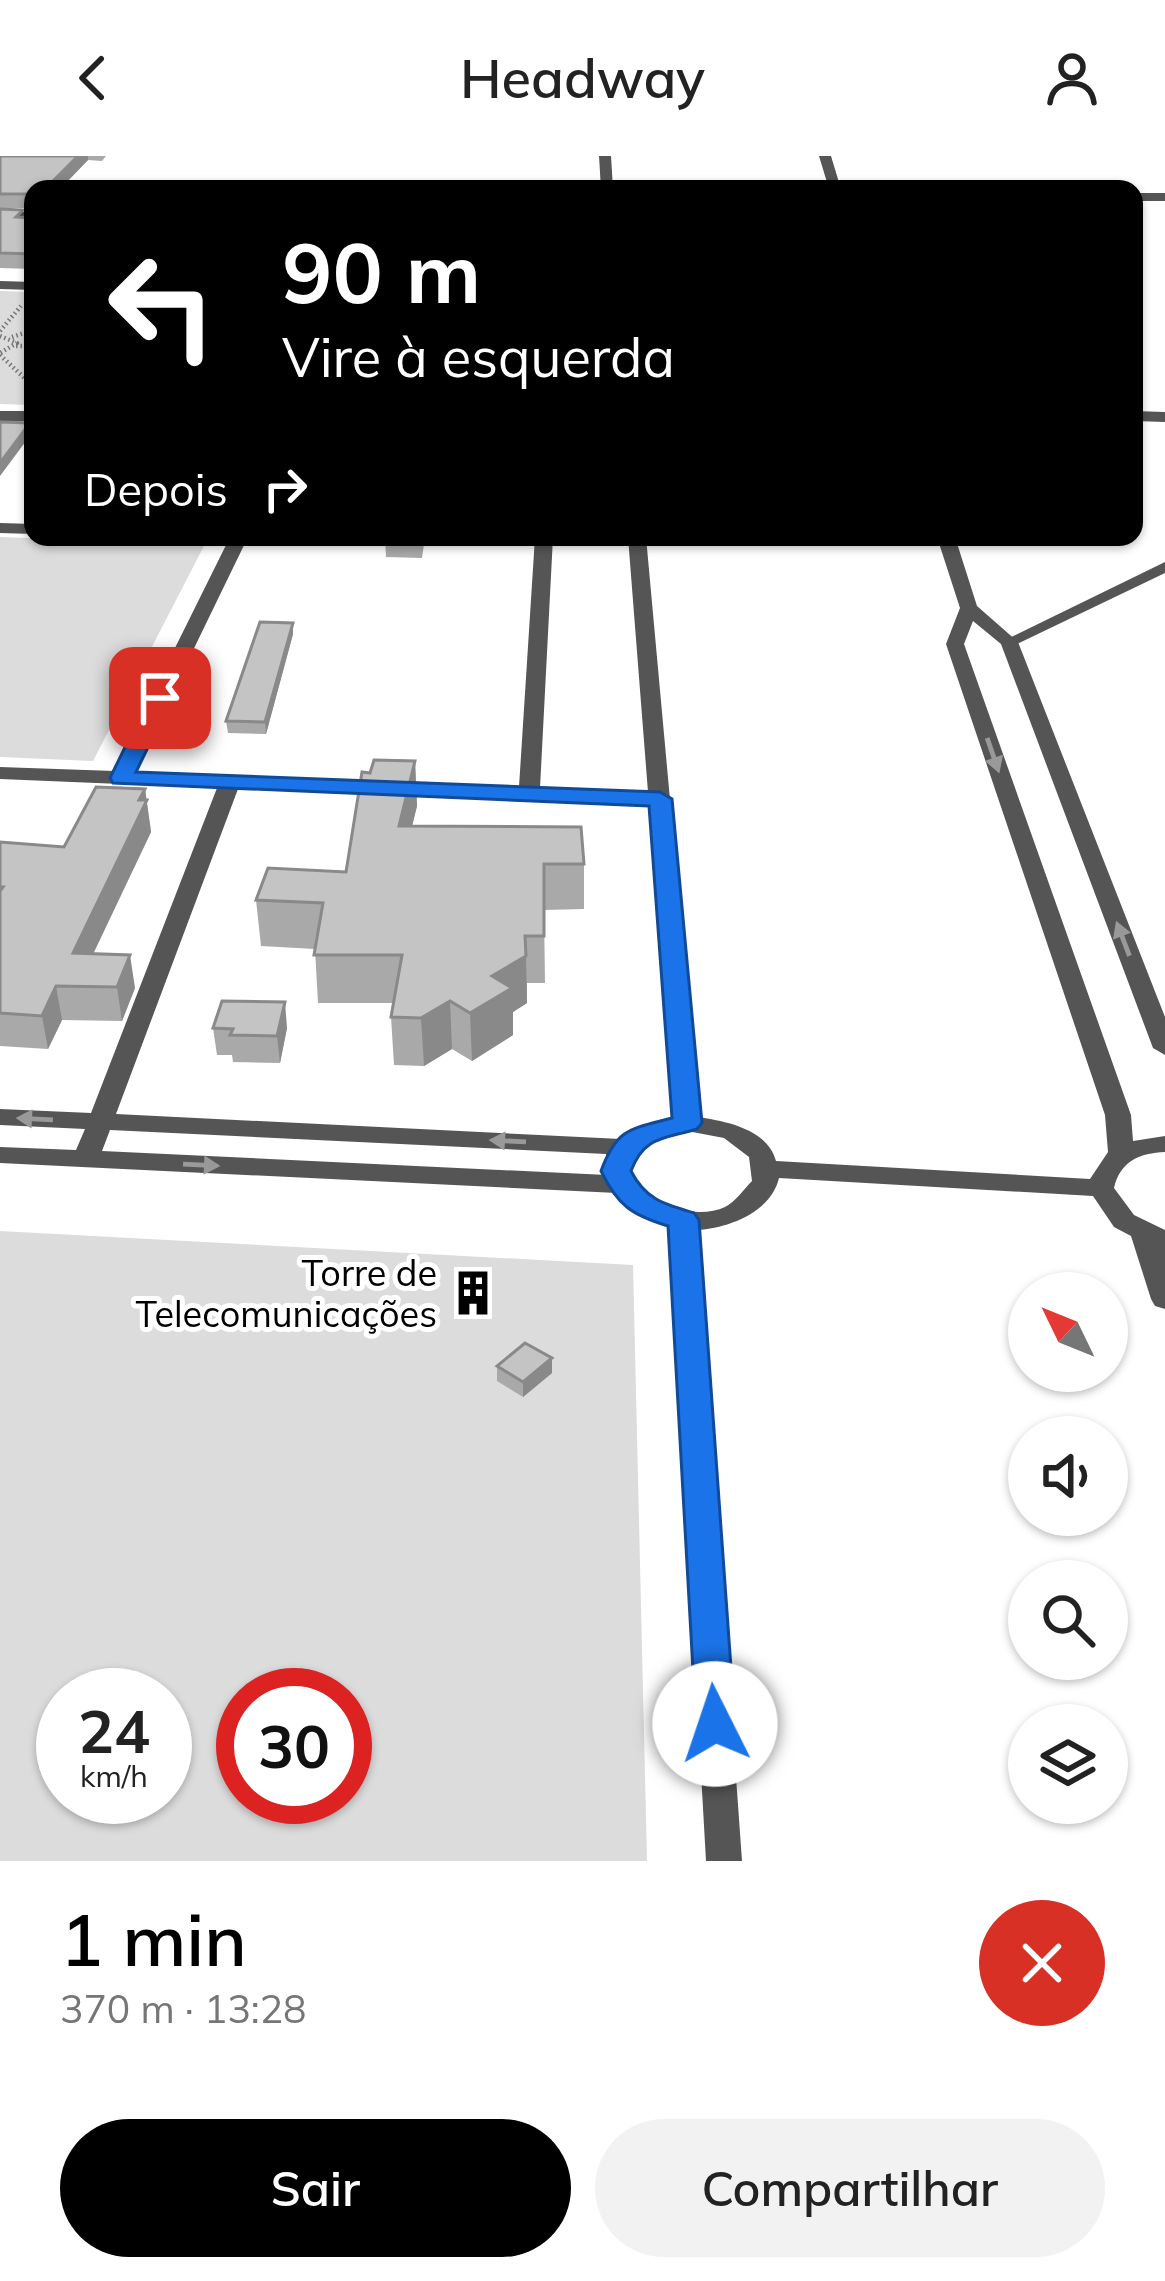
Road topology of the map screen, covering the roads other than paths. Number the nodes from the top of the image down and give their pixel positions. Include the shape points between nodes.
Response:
1 (234, 546) edge
2 (543, 546) edge
3 (638, 546) edge
4 (949, 546) edge
5 (1165, 567) edge
6 (969, 608) junction
7 (1009, 642) junction
8 (955, 644) junction
9 (0, 773) edge
10 (122, 778) junction
11 (230, 782) junction
12 (529, 794) junction
13 (660, 799) junction
14 (1165, 1048) edge
15 (0, 1117) edge
16 (100, 1122) junction
17 (687, 1123) junction
18 (1165, 1144) edge
19 (625, 1147) junction
20 (1120, 1154) junction
21 (0, 1155) edge
22 (86, 1159) junction
23 (767, 1169) junction
24 (620, 1184) junction
25 (1101, 1188) junction
26 (683, 1220) junction
27 (1154, 1237) edge
28 (1165, 1300) edge
29 (724, 1861) edge

1 - 10 street
2 - 12 street
3 - 13 street
4 - 6 street
5 - 7 lane
6 - 7 street
6 - 8 street
7 - 8 street
14 -> 7 street
8 -> 20 street via 1118,1115
9 - 10 street
10 - 11 street
11 - 12 street
11 - 16 street
12 - 13 street
13 - 17 street
16 -> 15 street
19 -> 16 street
16 - 22 street
17 - 19 street via 651,1130
17 - 23 street via 732,1131 762,1154
18 - 20 street
19 - 24 street
20 - 25 street
21 - 22 street
22 -> 24 street
23 - 25 street
23 - 26 street via 766,1183 745,1208
24 - 26 street via 643,1208
25 - 27 street via 1109,1207
26 - 29 street
27 - 28 street

